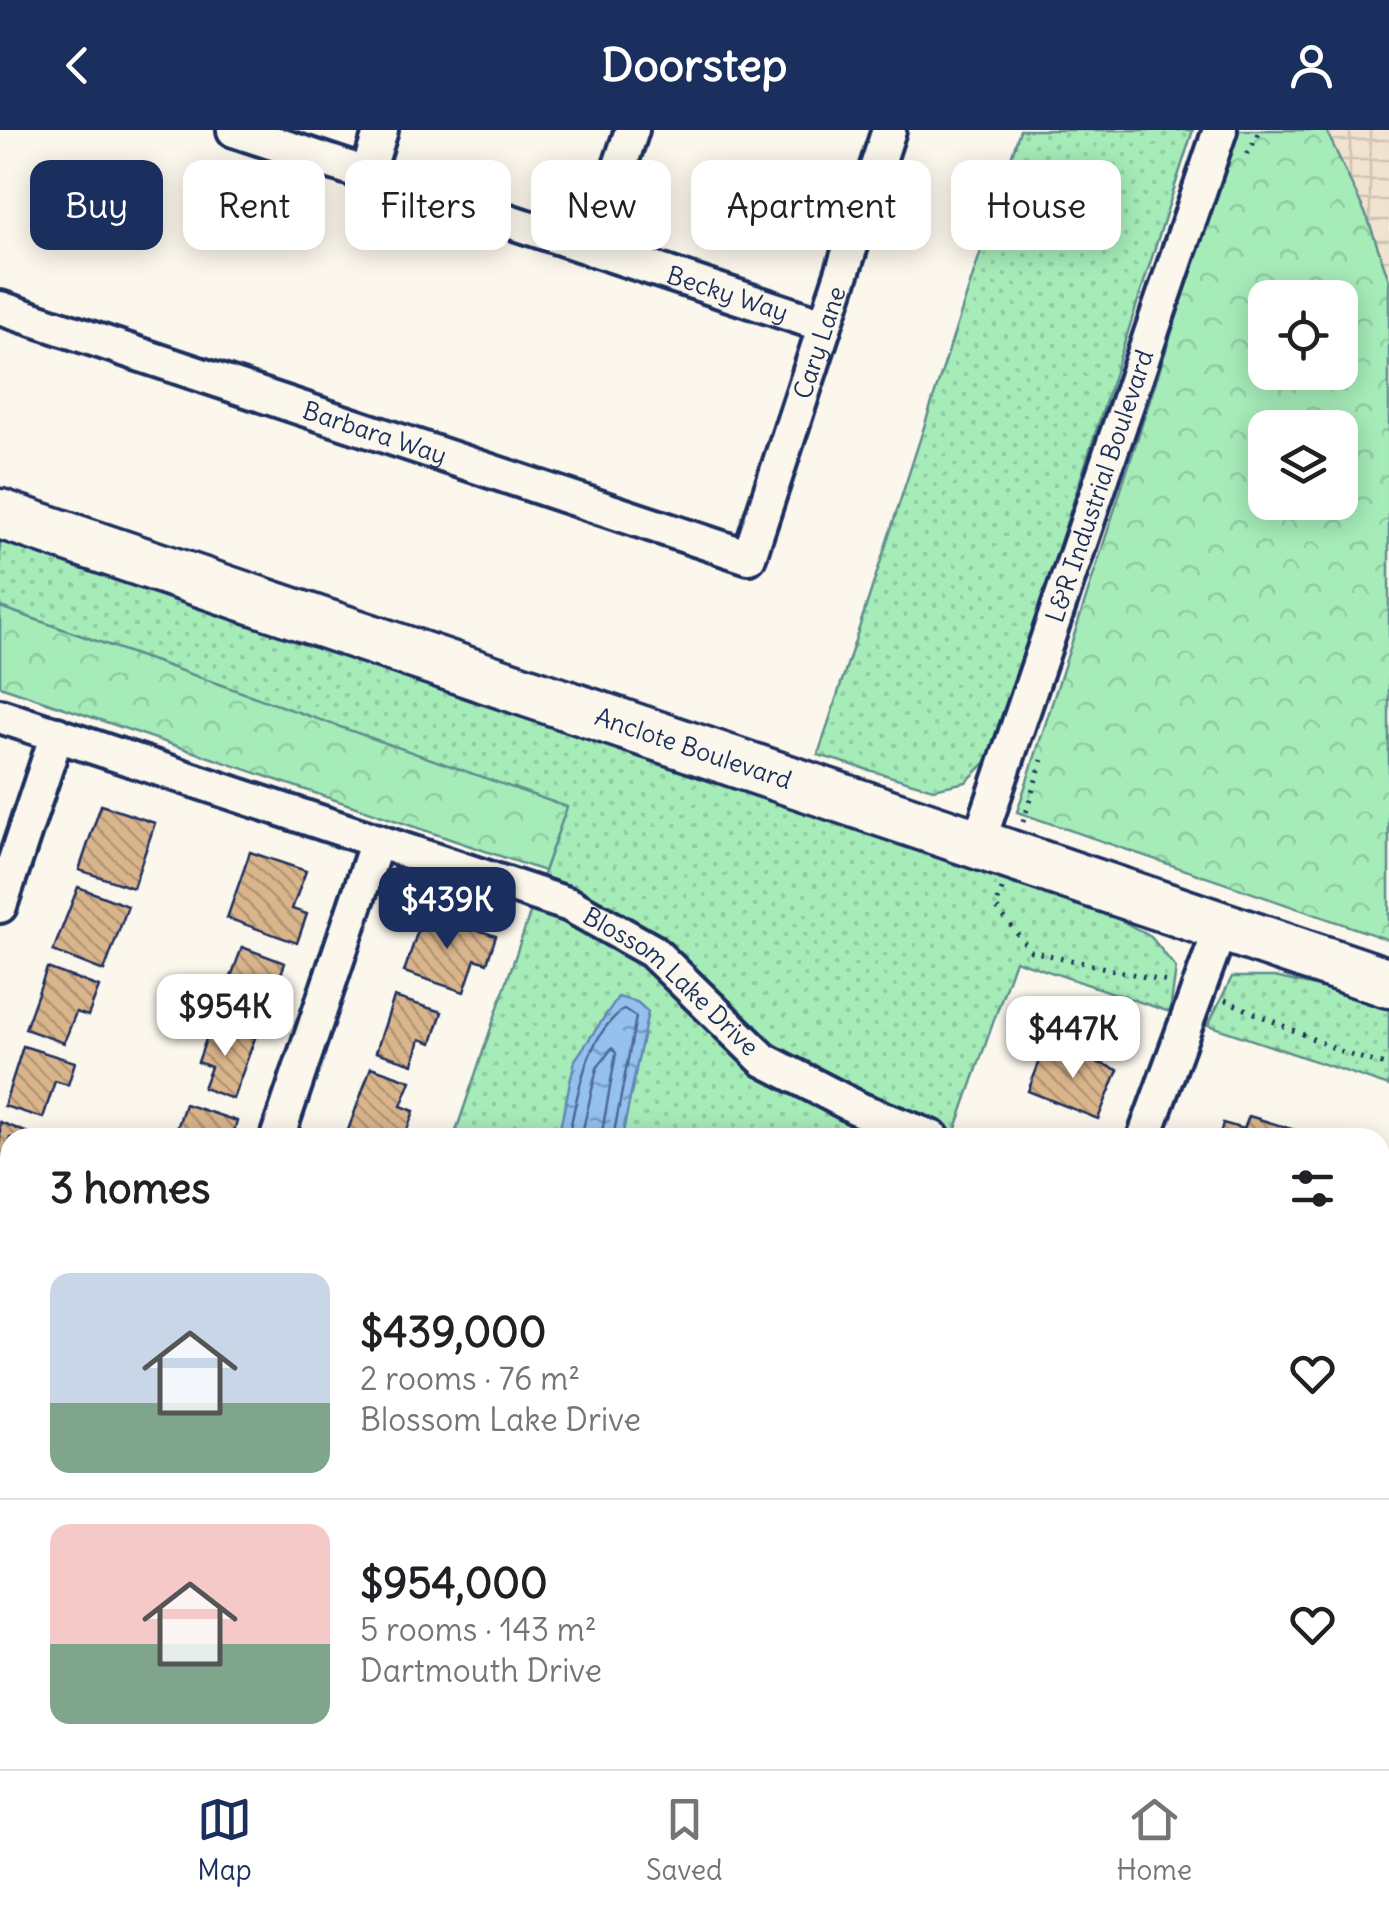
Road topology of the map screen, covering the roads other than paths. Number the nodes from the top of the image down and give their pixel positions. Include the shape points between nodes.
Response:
1 (234, 130) edge
2 (382, 130) edge
3 (632, 130) edge
4 (888, 130) edge
5 (1220, 130) edge
6 (372, 160) edge
7 (622, 160) edge
8 (345, 168) edge
9 (595, 250) edge
10 (0, 308) edge
11 (824, 325) junction
12 (0, 514) edge
13 (748, 557) joint
14 (0, 716) edge
15 (57, 734) junction
16 (377, 841) junction
17 (996, 849) junction
18 (0, 906) edge
19 (1222, 925) junction
20 (1389, 983) edge
21 (280, 1128) edge
22 (908, 1128) edge
23 (1148, 1128) edge

1 - 8 street, Becky Way
2 - 6 street
3 - 7 street
4 - 11 street, Cary Lane
5 - 17 street, L&R Industrial Boulevard
9 - 11 street, Becky Way
10 - 13 street, Barbara Way
11 - 13 street, Cary Lane
12 - 17 street, Anclote Boulevard
14 - 15 street, Blossom Lake Drive
15 - 16 street, Blossom Lake Drive
15 - 18 street
16 - 21 street
16 - 22 street, Blossom Lake Drive via 570,906 652,950 764,1060
17 - 19 street, Anclote Boulevard
19 - 20 street, Anclote Boulevard
19 - 23 street

